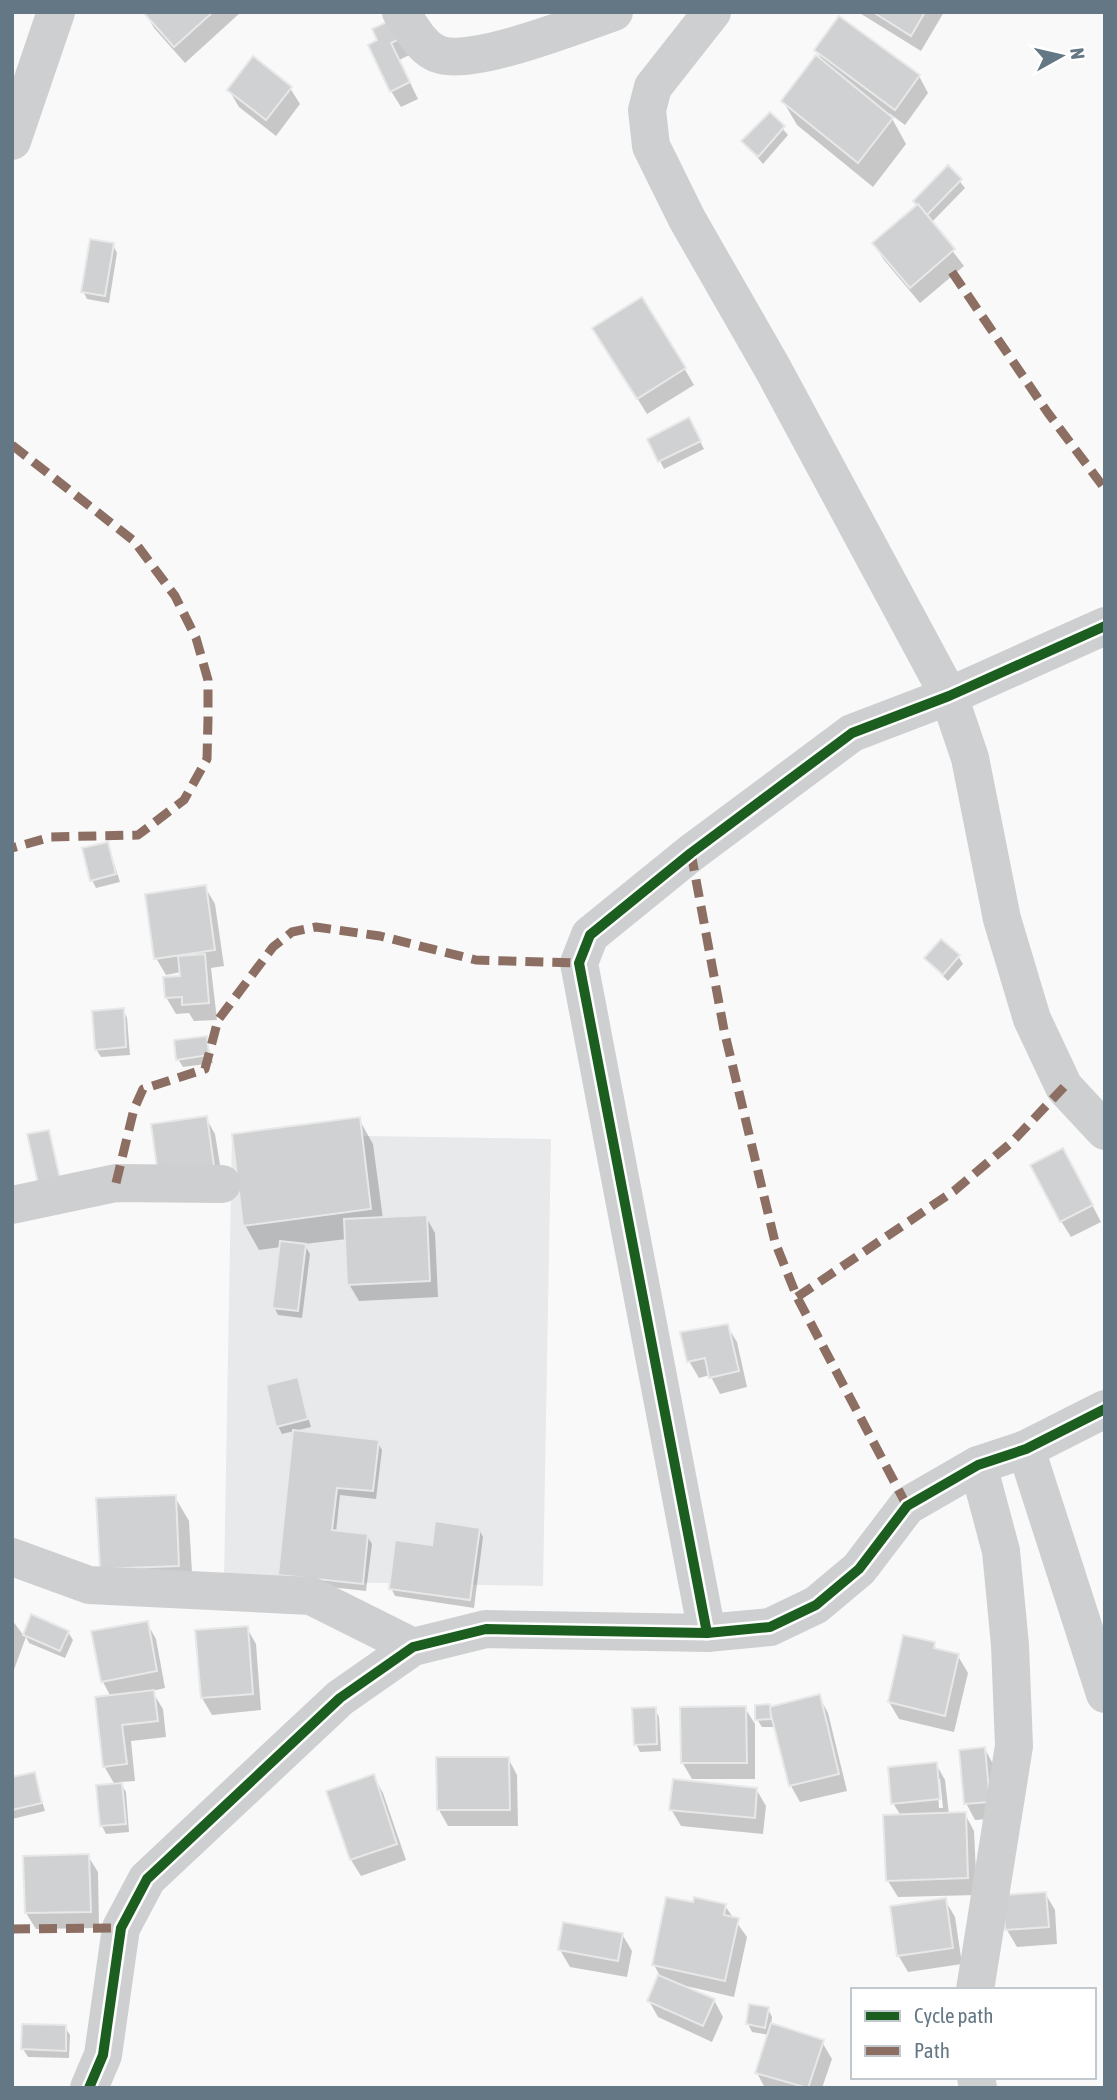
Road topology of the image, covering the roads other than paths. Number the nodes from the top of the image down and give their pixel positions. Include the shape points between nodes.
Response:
1 (55, 12) edge
2 (401, 12) edge
3 (614, 12) edge
4 (712, 12) edge
5 (12, 141) edge
6 (1105, 626) edge
7 (949, 696) junction
8 (1105, 1132) edge
9 (222, 1184) dead end
10 (12, 1205) edge
11 (1105, 1409) edge
12 (1026, 1449) junction
13 (978, 1465) junction
14 (12, 1557) edge
15 (707, 1633) junction
16 (413, 1647) junction
17 (1105, 1694) edge
18 (975, 1988) edge
19 (89, 2088) edge

1 - 5 street
2 - 3 street via 420,41 439,55 470,57
4 - 7 street via 653,87 647,110 651,146
6 - 7 street
7 - 8 street via 970,758 1002,919 1032,1019 1065,1087
7 - 15 street via 852,733 590,935 579,963
9 - 10 street via 116,1183
11 - 12 street
12 - 13 street
12 - 17 street
13 - 15 street via 907,1506 859,1569 816,1605 769,1627
13 - 18 street via 1001,1550 1014,1746
14 - 16 street via 89,1585 311,1596
15 - 16 street via 486,1629
16 - 19 street via 340,1698 147,1879 121,1928 103,2055

